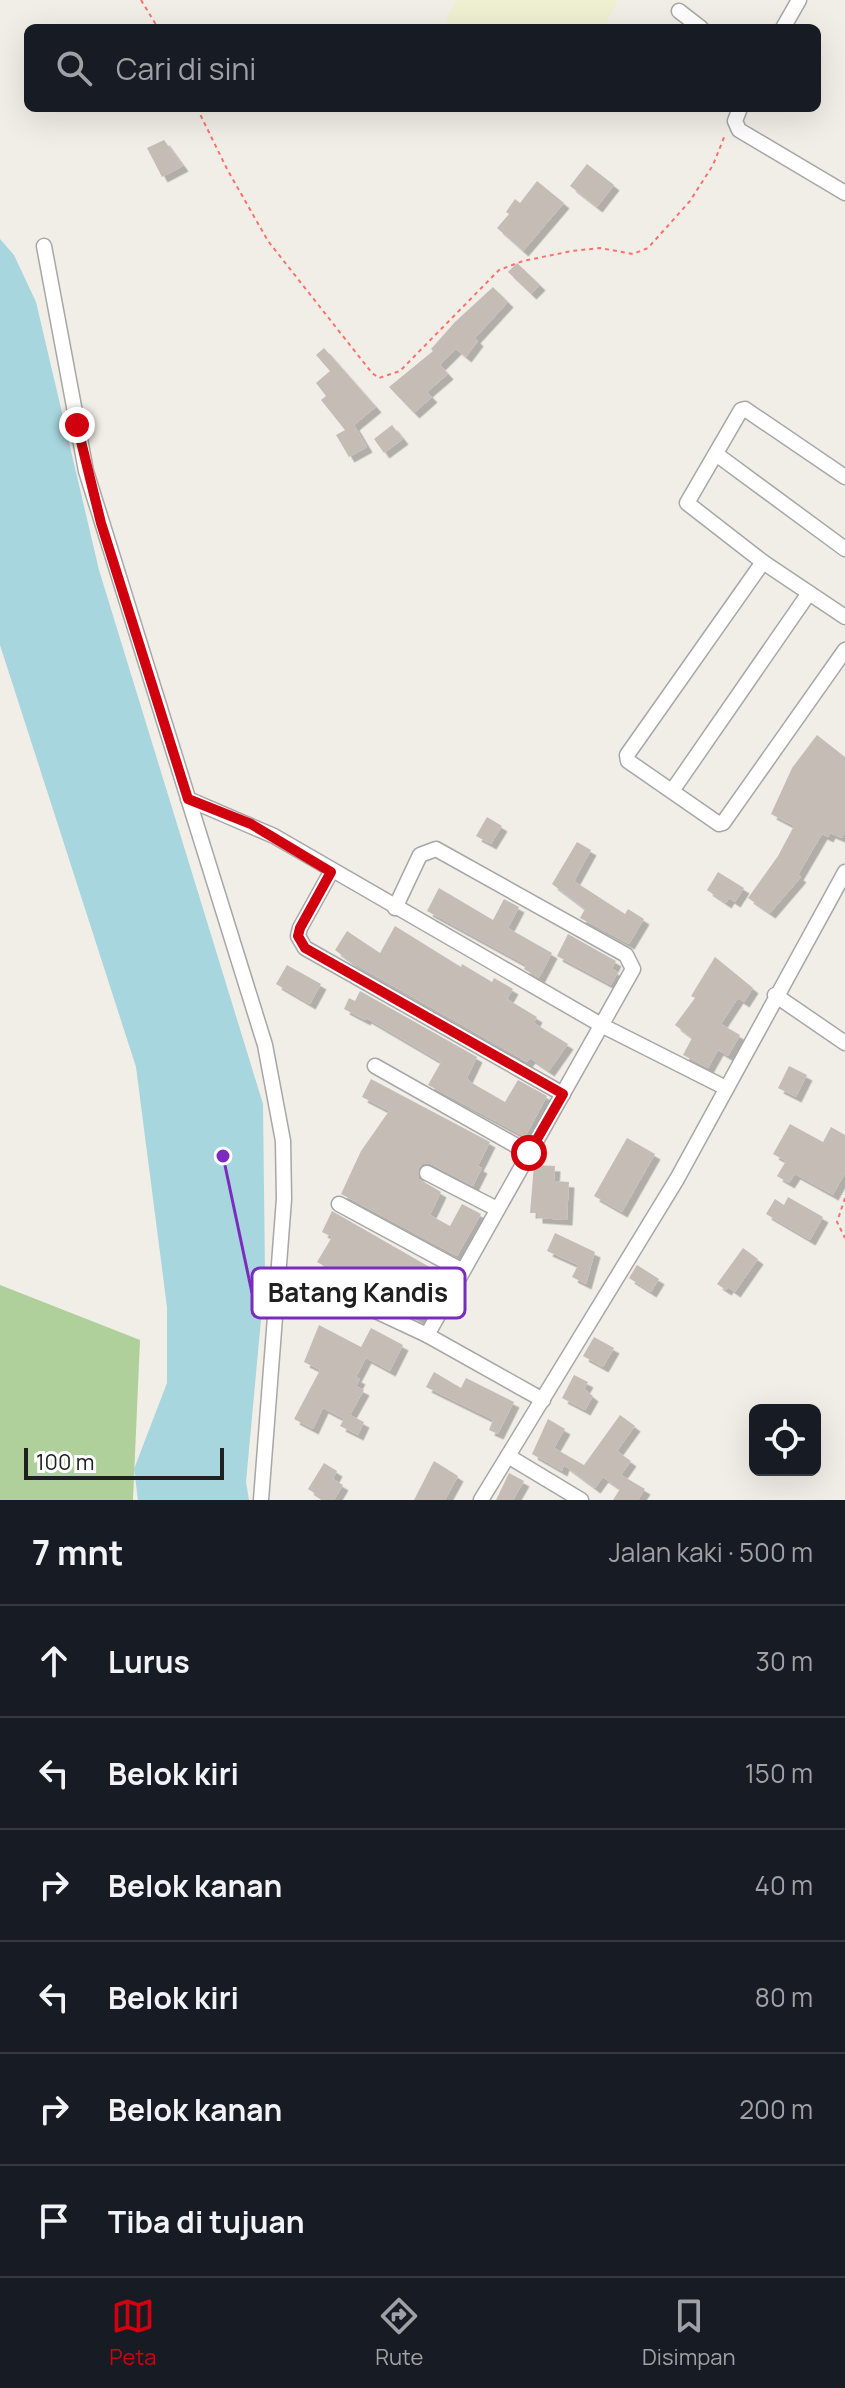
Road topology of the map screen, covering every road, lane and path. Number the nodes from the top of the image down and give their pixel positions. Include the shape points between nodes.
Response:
1 (141, 0) edge
2 (799, 0) edge
3 (679, 11) dead end
4 (156, 24) edge
5 (696, 24) edge
6 (785, 24) edge
7 (199, 112) edge
8 (738, 112) edge
9 (845, 193) edge
10 (44, 246) dead end
11 (716, 454) junction
12 (845, 477) edge
13 (845, 549) edge
14 (763, 562) junction
15 (809, 593) junction
16 (845, 617) edge
17 (845, 650) edge
18 (672, 791) junction
19 (188, 799) junction
20 (331, 872) junction
21 (845, 872) edge
22 (395, 908) junction
23 (775, 995) junction
24 (603, 1026) junction
25 (845, 1043) edge
26 (375, 1066) dead end
27 (726, 1088) junction
28 (563, 1094) junction
29 (529, 1153) junction
30 (427, 1173) dead end
31 (845, 1198) edge
32 (339, 1204) dead end
33 (497, 1209) junction
34 (845, 1238) edge
35 (461, 1270) junction
36 (318, 1284) dead end
37 (427, 1335) junction
38 (543, 1400) junction
39 (508, 1456) junction
40 (261, 1500) edge
41 (481, 1500) edge
42 (581, 1500) edge

1 - 4 path
2 - 6 street
3 - 5 street
7 - 8 path via 268,241 379,378 400,371 499,270 572,251 600,248 633,254 648,248 690,201
8 - 9 street via 739,130
10 - 19 street via 86,471
11 - 12 street via 745,409
11 - 13 street
11 - 14 street via 688,507
14 - 15 street
14 - 18 street via 627,755 628,761
15 - 16 street
15 - 18 street
17 - 18 street via 723,823
19 - 20 street via 251,824
19 - 40 street via 265,1045 283,1141 279,1301
20 - 22 street
20 - 28 street via 300,928 305,948
21 - 23 street
22 - 24 street
22 - 24 street via 420,855 430,849 455,857 632,961 632,976
23 - 25 street
23 - 27 street
24 - 27 street
24 - 28 street
26 - 29 street
27 - 38 street
28 - 29 street
29 - 33 street
30 - 33 street
31 - 34 path via 837,1222
32 - 35 street
33 - 35 street
35 - 37 street
36 - 37 street
37 - 38 street
38 - 39 street
39 - 41 street
39 - 42 street

